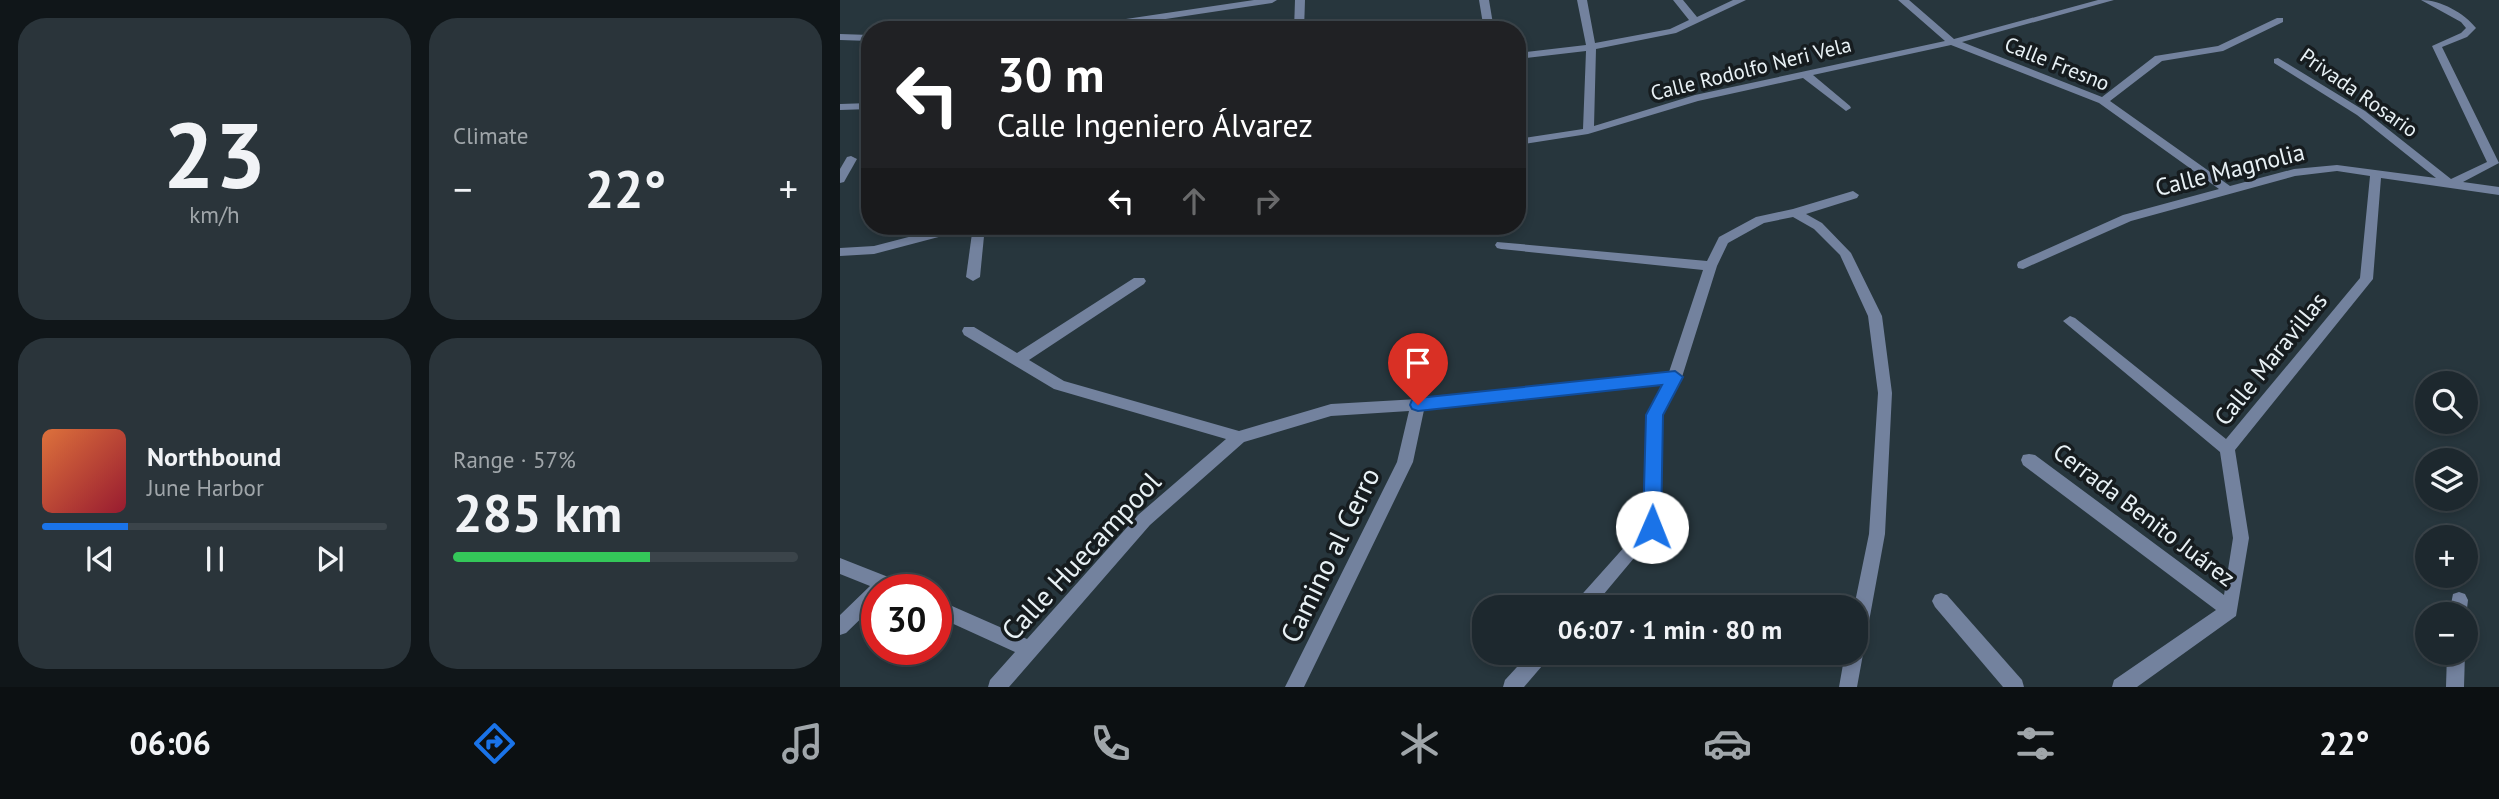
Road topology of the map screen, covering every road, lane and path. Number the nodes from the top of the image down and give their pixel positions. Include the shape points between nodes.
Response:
1 (1272, 0) edge
2 (1300, 0) edge
3 (1484, 0) edge
4 (1582, 0) edge
5 (1678, 0) edge
6 (1741, 0) edge
7 (1903, 0) edge
8 (2109, 0) edge
9 (2426, 0) edge
10 (2280, 20) dead end
11 (1133, 21) edge
12 (1299, 21) edge
13 (1488, 21) edge
14 (1696, 22) junction
15 (840, 37) edge
16 (861, 38) edge
17 (1952, 43) junction
18 (1591, 47) junction
19 (1526, 55) edge
20 (2278, 61) dead end
21 (1805, 74) junction
22 (2102, 101) junction
23 (861, 106) edge
24 (840, 107) edge
25 (1846, 108) dead end
26 (1588, 131) junction
27 (1526, 141) edge
28 (851, 159) dead end
29 (2376, 174) junction
30 (840, 178) edge
31 (2450, 184) junction
32 (2229, 191) junction
33 (2499, 191) edge
34 (1853, 195) dead end
35 (1795, 213) junction
36 (931, 235) edge
37 (978, 235) edge
38 (1501, 245) dead end
39 (840, 252) edge
40 (1711, 265) junction
41 (2022, 265) dead end
42 (973, 277) dead end
43 (1139, 281) dead end
44 (2070, 321) dead end
45 (969, 331) dead end
46 (1018, 360) junction
47 (1675, 377) junction
48 (1418, 405) junction
49 (1239, 437) junction
50 (2227, 449) junction
51 (2029, 460) dead end
52 (840, 566) edge
53 (861, 576) edge
54 (1592, 595) edge
55 (1941, 601) dead end
56 (861, 609) edge
57 (2230, 610) junction
58 (952, 614) edge
59 (840, 627) edge
60 (1028, 649) junction
61 (1531, 665) edge
62 (2456, 665) edge
63 (997, 687) edge
64 (1295, 687) edge
65 (1512, 687) edge
66 (1848, 687) edge
67 (2015, 687) edge
68 (2121, 687) edge
69 (2455, 687) edge

1 - 11 street
2 - 12 street
3 - 13 street
4 - 18 street
5 - 14 street
6 - 14 street
7 - 17 street, Calle Fresno
8 - 17 street, Calle Rodolfo Neri Vela
9 - 31 street via 2471,28 2437,46 2493,163
10 - 22 street via 2220,49 2160,58
14 - 18 street
15 - 16 street
17 - 21 street, Calle Rodolfo Neri Vela
17 - 22 street, Calle Fresno
18 - 19 street
18 - 26 street
20 - 31 street, Privada Rosario via 2361,113
21 - 25 street
21 - 26 street, Calle Rodolfo Neri Vela via 1695,98
22 - 32 street, Calle Fresno
23 - 24 street
26 - 27 street, Calle Rodolfo Neri Vela
28 - 30 street
29 - 31 street, Calle Magnolia
29 - 32 street, Calle Magnolia via 2337,168 2294,173
29 - 50 street, Calle Maravillas via 2366,279
31 - 33 street, Calle Magnolia
32 - 41 street, Calle Magnolia via 2127,218
34 - 35 street
35 - 40 street via 1759,220 1723,240
35 - 66 street via 1818,226 1845,253 1875,316 1885,393 1877,534
36 - 39 street via 874,250
37 - 42 street
38 - 40 street
40 - 47 street
43 - 46 street
44 - 50 street
45 - 46 street
46 - 49 street via 1059,385
47 - 48 street
47 - 54 street via 1654,415 1652,527
48 - 49 street via 1331,410
48 - 64 street, Camino al Cerro via 1405,462
49 - 60 street, Calle Huecampool via 1144,520
50 - 57 street, Calle Maravillas via 2241,538
51 - 57 street, Cerrada Benito Juárez
52 - 53 street
55 - 67 street
56 - 59 street
57 - 68 street
58 - 60 street
60 - 63 street, Calle Huecampool
61 - 65 street
62 - 69 street

